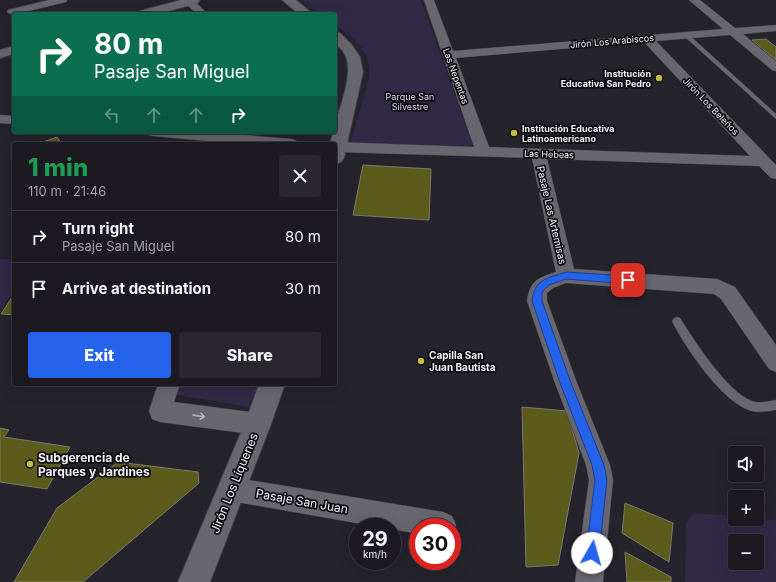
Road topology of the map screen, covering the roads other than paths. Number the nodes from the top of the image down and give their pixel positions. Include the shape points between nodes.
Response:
1 (62, 0) edge
2 (190, 0) edge
3 (288, 0) edge
4 (429, 0) edge
5 (694, 0) edge
6 (0, 5) edge
7 (20, 12) edge
8 (151, 12) edge
9 (201, 12) edge
10 (304, 12) edge
11 (12, 13) edge
12 (776, 28) edge
13 (732, 31) junction
14 (686, 35) junction
15 (337, 38) edge
16 (646, 38) junction
17 (12, 51) edge
18 (0, 54) edge
19 (449, 55) junction
20 (776, 67) edge
21 (776, 117) edge
22 (0, 119) edge
23 (12, 120) edge
24 (198, 134) edge
25 (220, 135) edge
26 (276, 142) edge
27 (337, 147) edge
28 (337, 151) edge
29 (483, 152) junction
30 (538, 153) junction
31 (763, 160) junction
32 (776, 174) edge
33 (566, 276) junction
34 (677, 321) dead end
35 (776, 362) edge
36 (168, 386) edge
37 (271, 386) edge
38 (776, 405) edge
39 (258, 424) junction
40 (231, 489) junction
41 (409, 519) edge
42 (194, 582) edge
43 (589, 582) edge

1 - 7 street
2 - 8 street
2 - 9 street
3 - 10 street
4 - 19 street, Las Nepentas
5 - 13 street
6 - 11 street
12 - 13 street, Jirón Los Arabiscos
13 - 14 street, Jirón Los Arabiscos
13 - 20 street
14 - 16 street, Jirón Los Arabiscos
14 - 21 lane
15 - 27 street via 353,57 356,72
16 - 19 street, Jirón Los Arabiscos
16 - 31 street, Jirón Los Beleños
17 - 18 street
19 - 29 street, Las Nepentas
22 - 23 street
24 - 25 street
25 - 26 street
28 - 29 street, Las Hebeas
29 - 30 street, Las Hebeas
30 - 31 street, Las Hebeas
30 - 33 street, Pasaje Las Artemisas
31 - 32 street, Jirón Los Beleños
33 - 35 street via 717,287 728,293
33 - 43 street via 546,283 538,290 537,301 598,465 601,480
34 - 38 lane via 692,347 731,392 748,405
36 -> 39 street via 160,411
37 - 39 street, Jirón Los Líquenes
39 - 40 street, Jirón Los Líquenes
40 - 41 street, Pasaje San Juan
40 - 42 street, Jirón Los Líquenes

